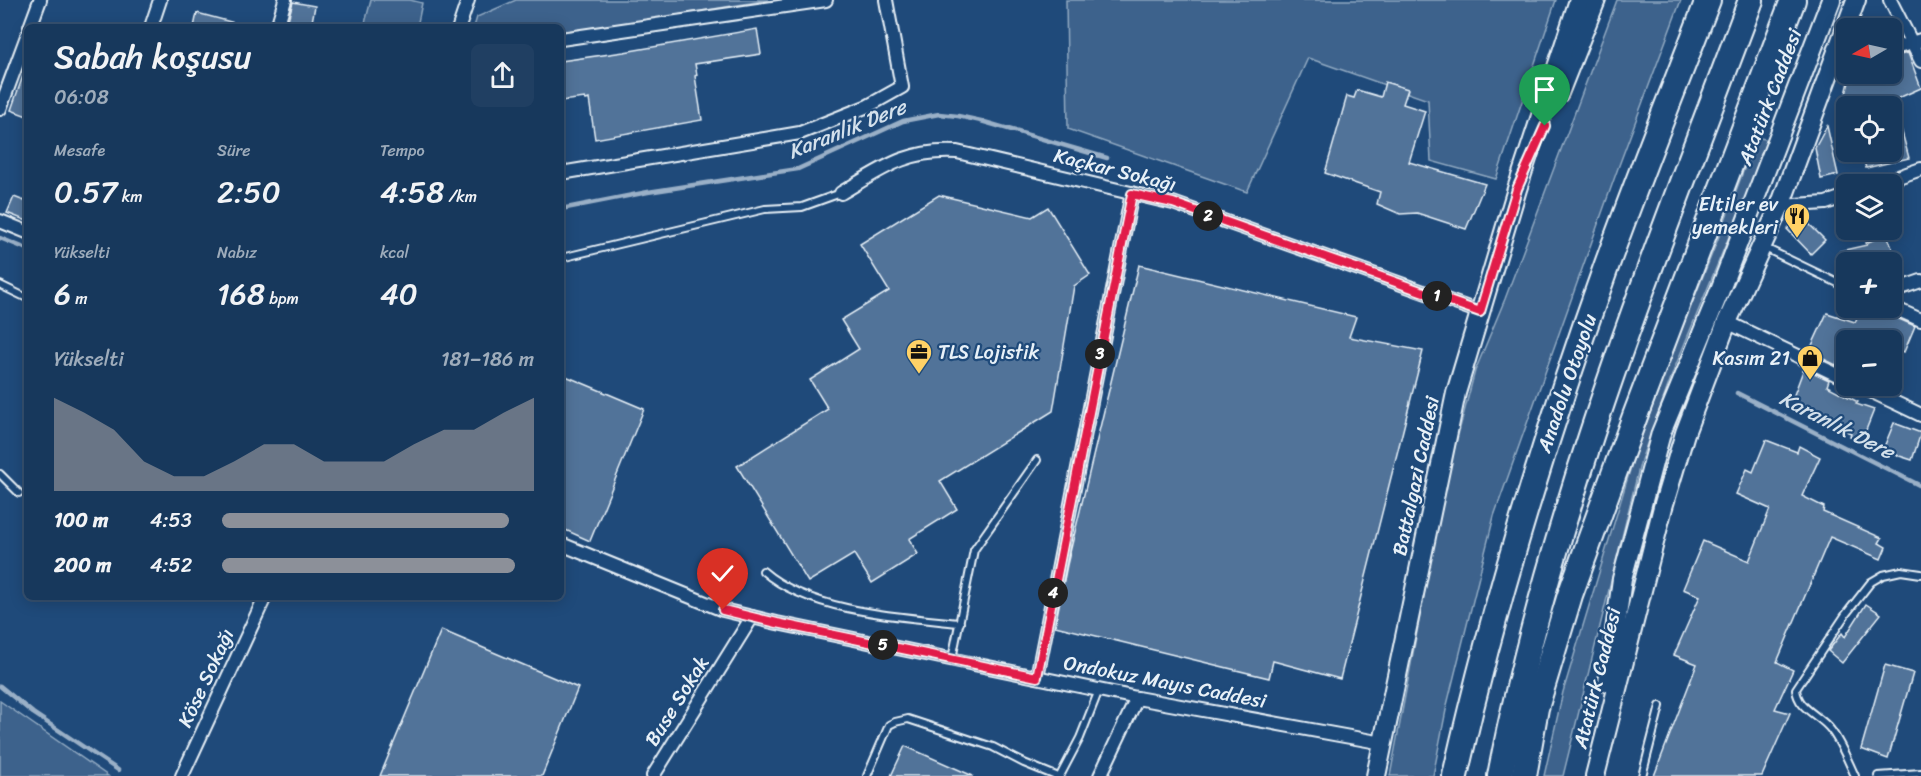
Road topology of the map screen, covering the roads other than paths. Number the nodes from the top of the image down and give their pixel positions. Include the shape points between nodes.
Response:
1 (40, 0) edge
2 (160, 0) edge
3 (285, 0) edge
4 (468, 0) edge
5 (826, 0) edge
6 (886, 0) edge
7 (1580, 0) edge
8 (1596, 0) edge
9 (1708, 0) edge
10 (1751, 0) edge
11 (1793, 0) edge
12 (1831, 0) edge
13 (1856, 0) edge
14 (1890, 0) edge
15 (1851, 18) edge
16 (31, 24) edge
17 (152, 24) edge
18 (278, 24) edge
19 (460, 24) edge
20 (564, 39) edge
21 (1917, 42) edge
22 (24, 44) edge
23 (1902, 46) edge
24 (1921, 61) edge
25 (1836, 64) edge
26 (0, 109) edge
27 (1921, 169) edge
28 (564, 172) edge
29 (1902, 176) edge
30 (1517, 189) junction
31 (841, 193) joint
32 (1132, 194) junction
33 (1836, 200) edge
34 (1780, 206) junction
35 (0, 221) edge
36 (24, 231) edge
37 (1761, 246) junction
38 (564, 257) edge
39 (1921, 281) edge
40 (1836, 282) edge
41 (0, 285) edge
42 (1902, 288) edge
43 (24, 297) edge
44 (1902, 311) edge
45 (1480, 312) junction
46 (1921, 320) edge
47 (1727, 322) junction
48 (1836, 374) edge
49 (1881, 396) edge
50 (1921, 415) edge
51 (1037, 460) dead end
52 (0, 474) edge
53 (19, 493) dead end
54 (564, 545) edge
55 (764, 571) dead end
56 (1921, 574) edge
57 (264, 600) edge
58 (753, 617) junction
59 (960, 623) junction
60 (952, 659) junction
61 (1037, 677) junction
62 (1099, 690) junction
63 (1137, 698) junction
64 (1660, 706) dead end
65 (1383, 743) junction
66 (1921, 772) edge
67 (1596, 775) edge
68 (182, 776) edge
69 (653, 776) edge
70 (867, 776) edge
71 (1056, 776) edge
72 (1060, 776) edge
73 (1100, 776) edge
74 (1376, 776) edge
75 (1455, 776) edge
76 (1500, 776) edge
77 (1524, 776) edge
78 (1642, 776) edge
79 (1855, 776) edge
80 (1878, 776) edge

1 - 16 street
2 - 17 street
3 - 18 street
4 - 19 street
5 - 20 street
6 - 28 street via 902,87 868,106 800,133
7 - 30 main road, Battalgazi Caddesi
8 - 30 main road, Battalgazi Caddesi
9 - 75 highway, Anadolu Otoyolu via 1606,268 1540,463 1510,561
10 - 76 highway, Anadolu Otoyolu via 1632,316 1575,488 1546,581
11 - 77 highway via 1570,595 1536,708
12 - 67 main road, Atatürk Caddesi via 1661,433 1622,579
13 - 15 main road, Atatürk Caddesi
14 - 21 street
21 - 23 street
21 - 24 street
22 - 26 street
25 - 34 main road, Atatürk Caddesi
27 - 29 street
30 - 45 main road, Battalgazi Caddesi
31 - 32 street, Kaçkar Sokağı via 897,160 943,151
31 - 38 lane via 802,207 765,209
32 - 45 street, Kaçkar Sokağı via 1173,203
32 - 61 street
33 - 34 street
34 - 37 main road, Atatürk Caddesi
35 - 36 street
37 - 40 lane
37 - 47 main road, Atatürk Caddesi
39 - 42 street
41 - 43 lane
44 - 46 street
45 - 65 main road, Battalgazi Caddesi via 1456,393
47 - 48 street
47 - 67 main road, Atatürk Caddesi via 1671,473
49 - 50 street
51 - 59 lane via 974,550
52 - 53 lane
54 - 58 street, Ondokuz Mayıs Caddesi via 723,610
55 - 59 lane via 787,588 843,606
56 - 79 lane via 1901,571 1871,582 1796,689 1806,710 1831,730
57 - 68 street, Köse Sokağı
58 - 60 street, Ondokuz Mayıs Caddesi
58 - 69 street, Buse Sokak
59 - 60 lane
60 - 61 street, Ondokuz Mayıs Caddesi
61 - 62 street, Ondokuz Mayıs Caddesi
62 - 63 street, Ondokuz Mayıs Caddesi
62 - 72 lane
63 - 65 street, Ondokuz Mayıs Caddesi
63 - 73 street
64 - 78 lane
65 - 74 main road, Battalgazi Caddesi
66 - 80 lane
70 - 71 lane via 890,725 908,719 993,747

